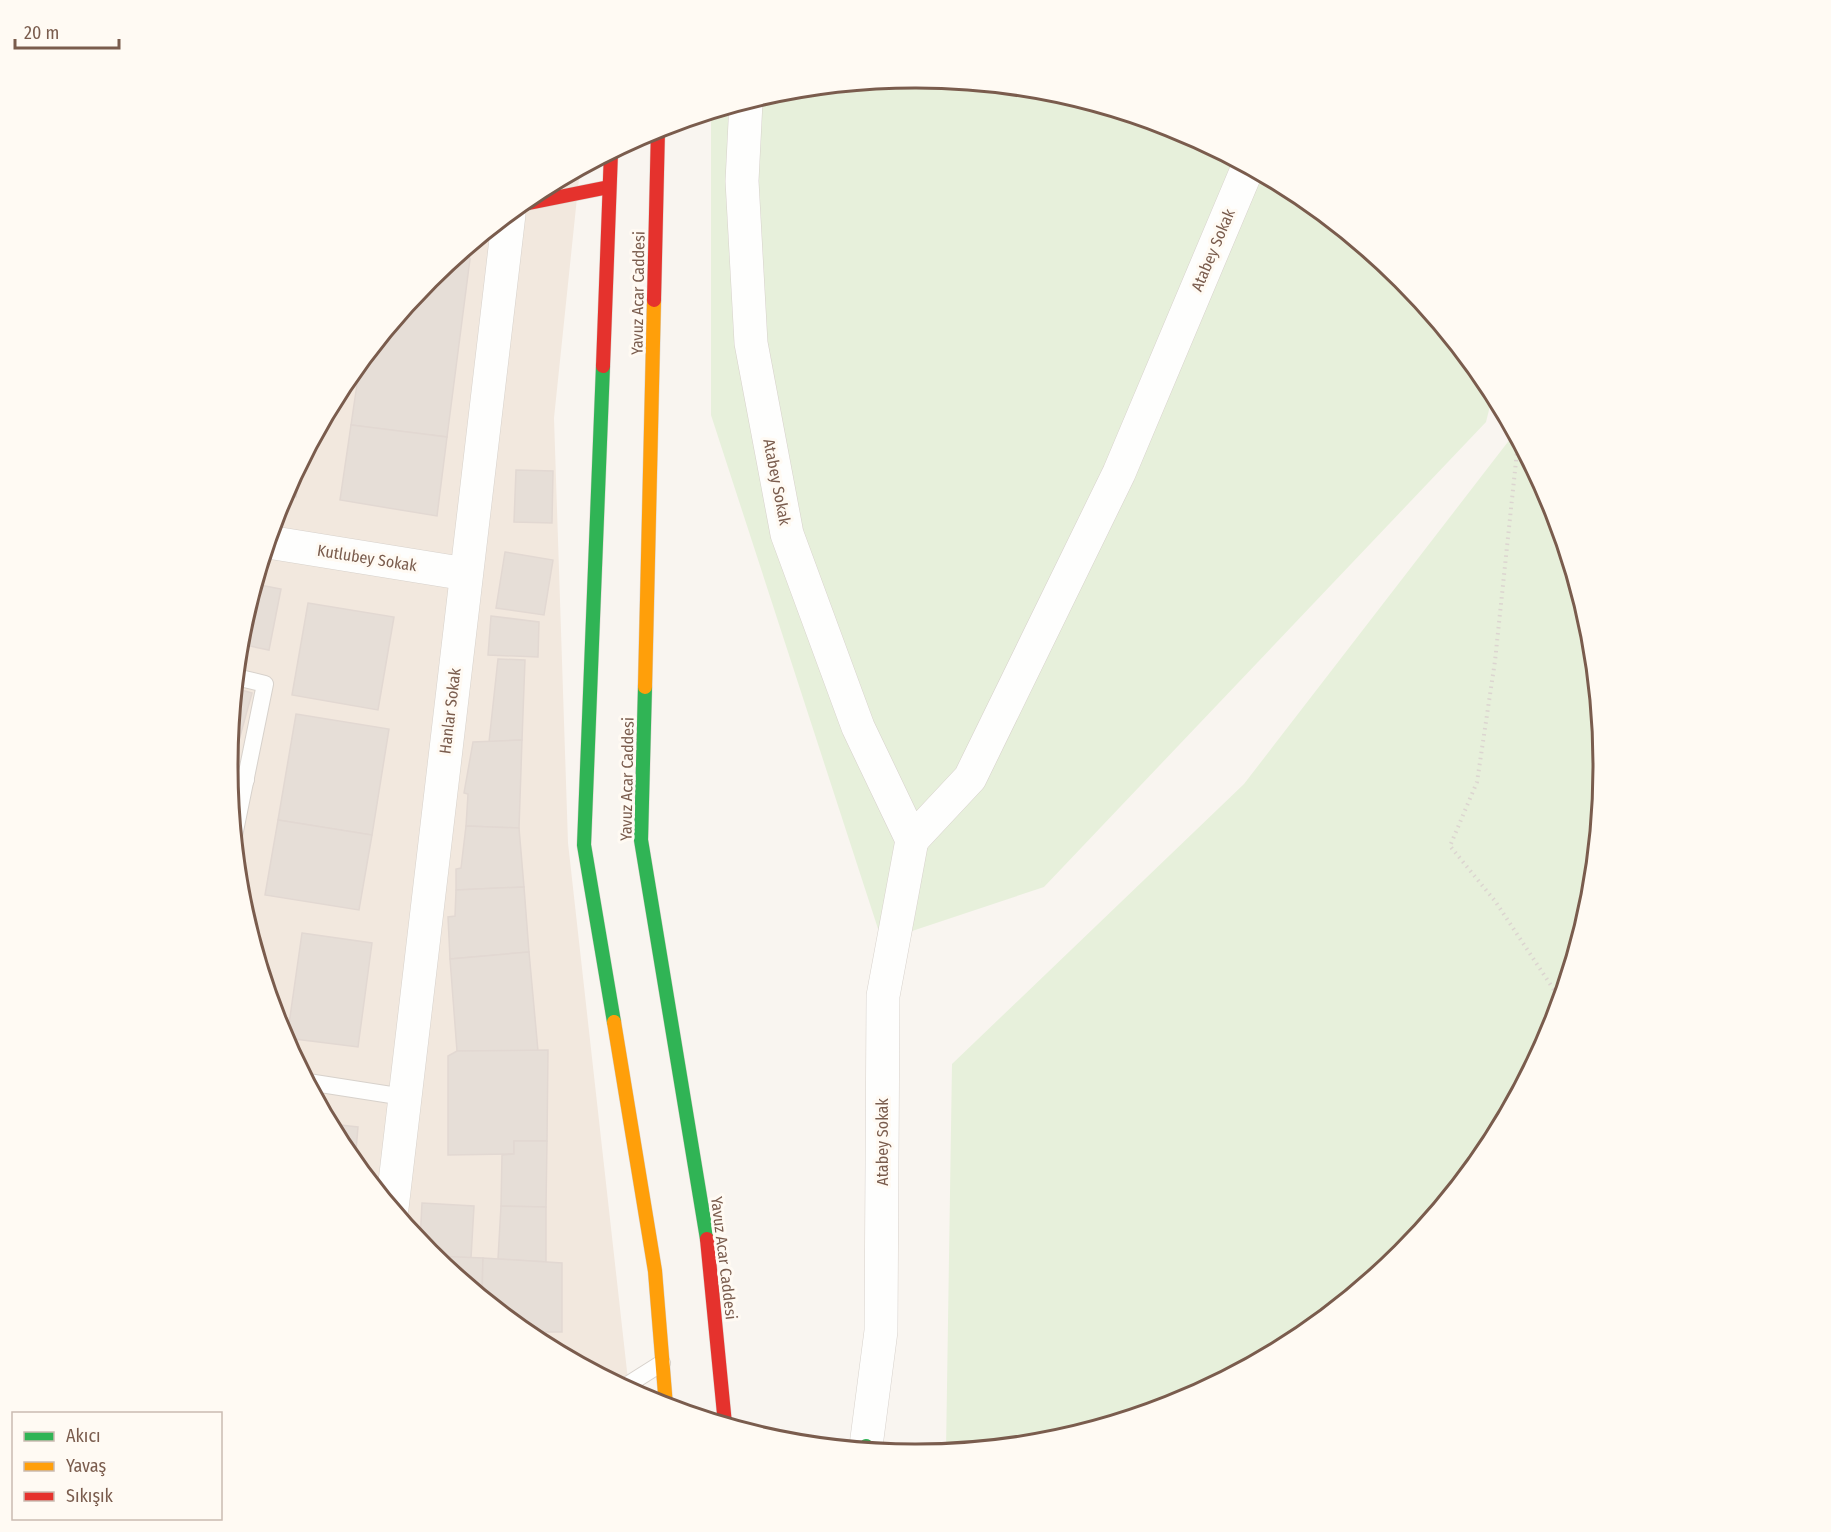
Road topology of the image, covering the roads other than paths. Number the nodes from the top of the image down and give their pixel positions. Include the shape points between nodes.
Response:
1 (746, 111) edge
2 (658, 139) edge
3 (610, 161) edge
4 (1245, 174) edge
5 (609, 187) junction
6 (544, 200) edge
7 (508, 226) edge
8 (276, 543) edge
9 (466, 574) junction
10 (244, 679) edge
11 (238, 778) edge
12 (246, 780) junction
13 (239, 812) edge
14 (912, 840) junction
15 (317, 1083) edge
16 (404, 1097) junction
17 (393, 1197) edge
18 (662, 1363) junction
19 (633, 1382) edge
20 (665, 1395) edge
21 (724, 1416) edge
22 (866, 1442) edge

1 - 14 street, Atabey Sokak via 742,181 751,343 787,534 858,727
2 - 21 main road, Yavuz Acar Caddesi via 641,840 711,1263
3 - 5 main road, Yavuz Acar Caddesi
4 - 14 street, Atabey Sokak via 1119,474 970,778
5 - 6 main road
5 - 18 main road, Yavuz Acar Caddesi via 584,844 655,1271
7 - 9 street, Hanlar Sokak
8 - 9 street, Kutlubey Sokak
9 - 16 street, Hanlar Sokak
10 - 12 lane via 265,684
11 - 12 lane
12 - 13 lane
14 - 22 street, Atabey Sokak via 883,996 881,1330
15 - 16 lane
16 - 17 street, Hanlar Sokak
18 - 19 lane
18 - 20 main road, Yavuz Acar Caddesi

